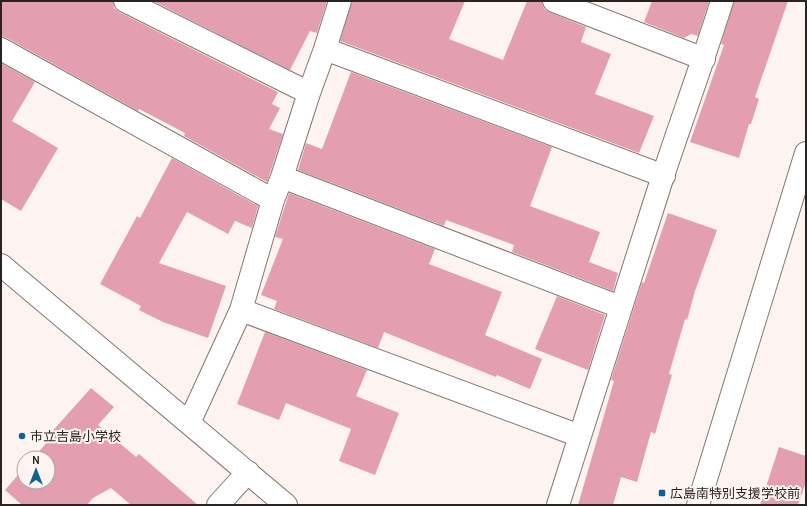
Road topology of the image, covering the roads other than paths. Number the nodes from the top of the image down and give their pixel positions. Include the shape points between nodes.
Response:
1 (125, 1) edge
2 (340, 1) edge
3 (554, 1) edge
4 (722, 1) edge
5 (326, 49) junction
6 (1, 50) edge
7 (704, 59) junction
8 (308, 93) junction
9 (806, 153) edge
10 (664, 176) junction
11 (282, 177) junction
12 (273, 200) junction
13 (1, 265) edge
14 (620, 307) junction
15 (241, 310) junction
16 (189, 423) junction
17 (580, 436) junction
18 (248, 472) junction
19 (218, 505) edge
20 (286, 505) edge
21 (558, 505) edge
22 (698, 505) edge

1 - 8 street
2 - 5 street
3 - 7 street
4 - 7 street
5 - 8 street
5 - 10 street
6 - 12 street
7 - 10 street
8 - 11 street
9 - 22 street
10 - 14 street
11 - 12 street
11 - 14 street
12 - 15 street
13 - 16 street
14 - 17 street
15 - 16 street
15 - 17 street
16 - 18 street
17 - 21 street
18 - 19 street
18 - 20 street

